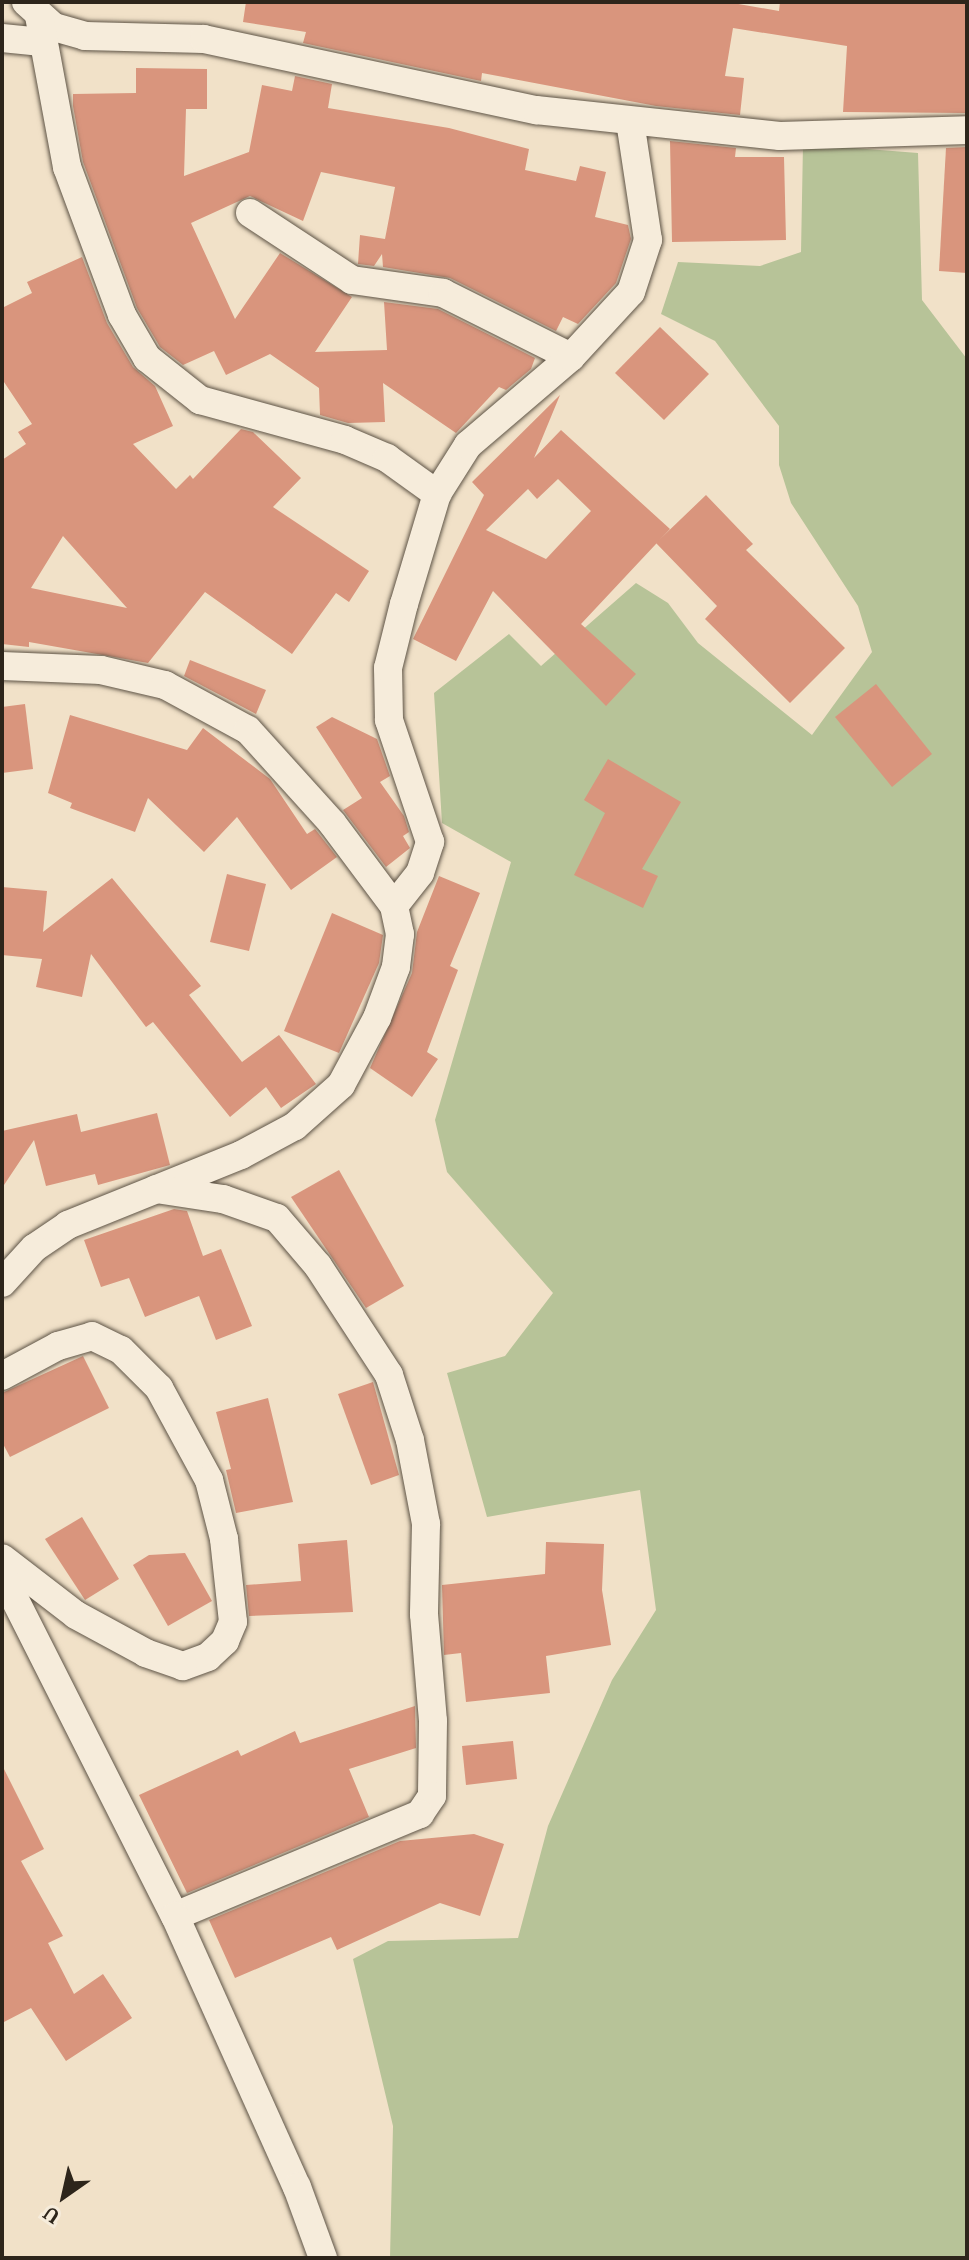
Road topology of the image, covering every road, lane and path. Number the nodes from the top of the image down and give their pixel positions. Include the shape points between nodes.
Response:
1 (36, 20) edge
2 (2, 38) edge
3 (630, 121) junction
4 (967, 130) edge
5 (250, 213) dead end
6 (571, 357) junction
7 (437, 494) junction
8 (2, 666) edge
9 (394, 906) junction
10 (154, 1189) junction
11 (2, 1283) edge
12 (2, 1376) edge
13 (2, 1558) edge
14 (2, 1574) edge
15 (175, 1916) junction
16 (323, 2258) edge

1 - 2 street
1 - 3 street via 85,36 204,39 536,110
1 - 7 street via 67,167 122,315 147,358 200,400 345,440 387,458
3 - 4 street via 780,136
3 - 6 street via 648,240 642,267 609,321
5 - 6 street via 352,280 443,293
6 - 7 street via 468,445
7 - 9 street via 388,668 389,720 430,842 420,873
8 - 9 street via 101,670 165,685 211,706 276,756
9 - 10 street via 400,934 396,967 377,1018 341,1085 295,1126 241,1155
10 - 11 street via 68,1225 34,1248
10 - 15 street via 223,1199 277,1218 318,1266 389,1375 410,1440 426,1524 424,1614 433,1721 432,1796 420,1814
12 - 13 street via 58,1346 92,1336 121,1350 159,1388 209,1480 224,1539 233,1622 225,1641 208,1657 183,1666 146,1653 76,1615
14 - 15 street
15 - 16 street via 297,2187

